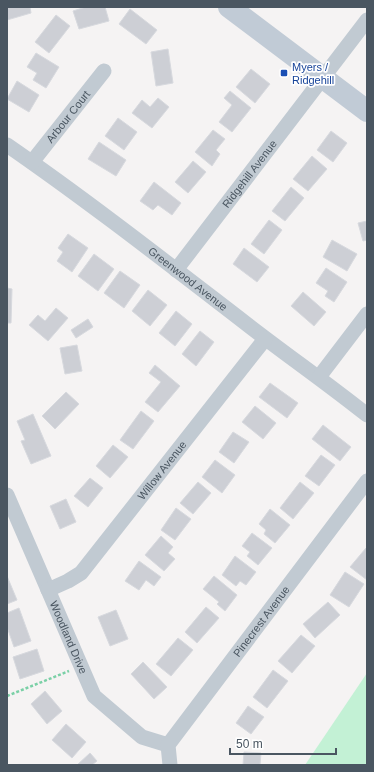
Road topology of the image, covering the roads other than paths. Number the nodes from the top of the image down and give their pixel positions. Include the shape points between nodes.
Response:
1 (229, 7) edge
2 (367, 20) edge
3 (104, 70) dead end
4 (323, 78) junction
5 (367, 111) edge
6 (7, 145) edge
7 (32, 162) junction
8 (176, 270) junction
9 (367, 314) edge
10 (265, 339) junction
11 (318, 377) junction
12 (367, 415) edge
13 (367, 481) edge
14 (7, 495) edge
15 (48, 590) junction
16 (168, 745) junction
17 (170, 765) edge

1 - 4 main road
2 - 4 street, Ridgehill Avenue
3 - 7 street, Arbour Court
4 - 5 main road
4 - 8 street, Ridgehill Avenue
6 - 7 street, Greenwood Avenue
7 - 8 street, Greenwood Avenue
8 - 10 street, Greenwood Avenue
9 - 11 street
10 - 11 street, Greenwood Avenue
10 - 15 street, Willow Avenue via 81,573
11 - 12 street, Greenwood Avenue
13 - 16 street, Pinecrest Avenue
14 - 15 street, Woodland Drive
15 - 16 street, Woodland Drive via 94,696 142,737
16 - 17 street

